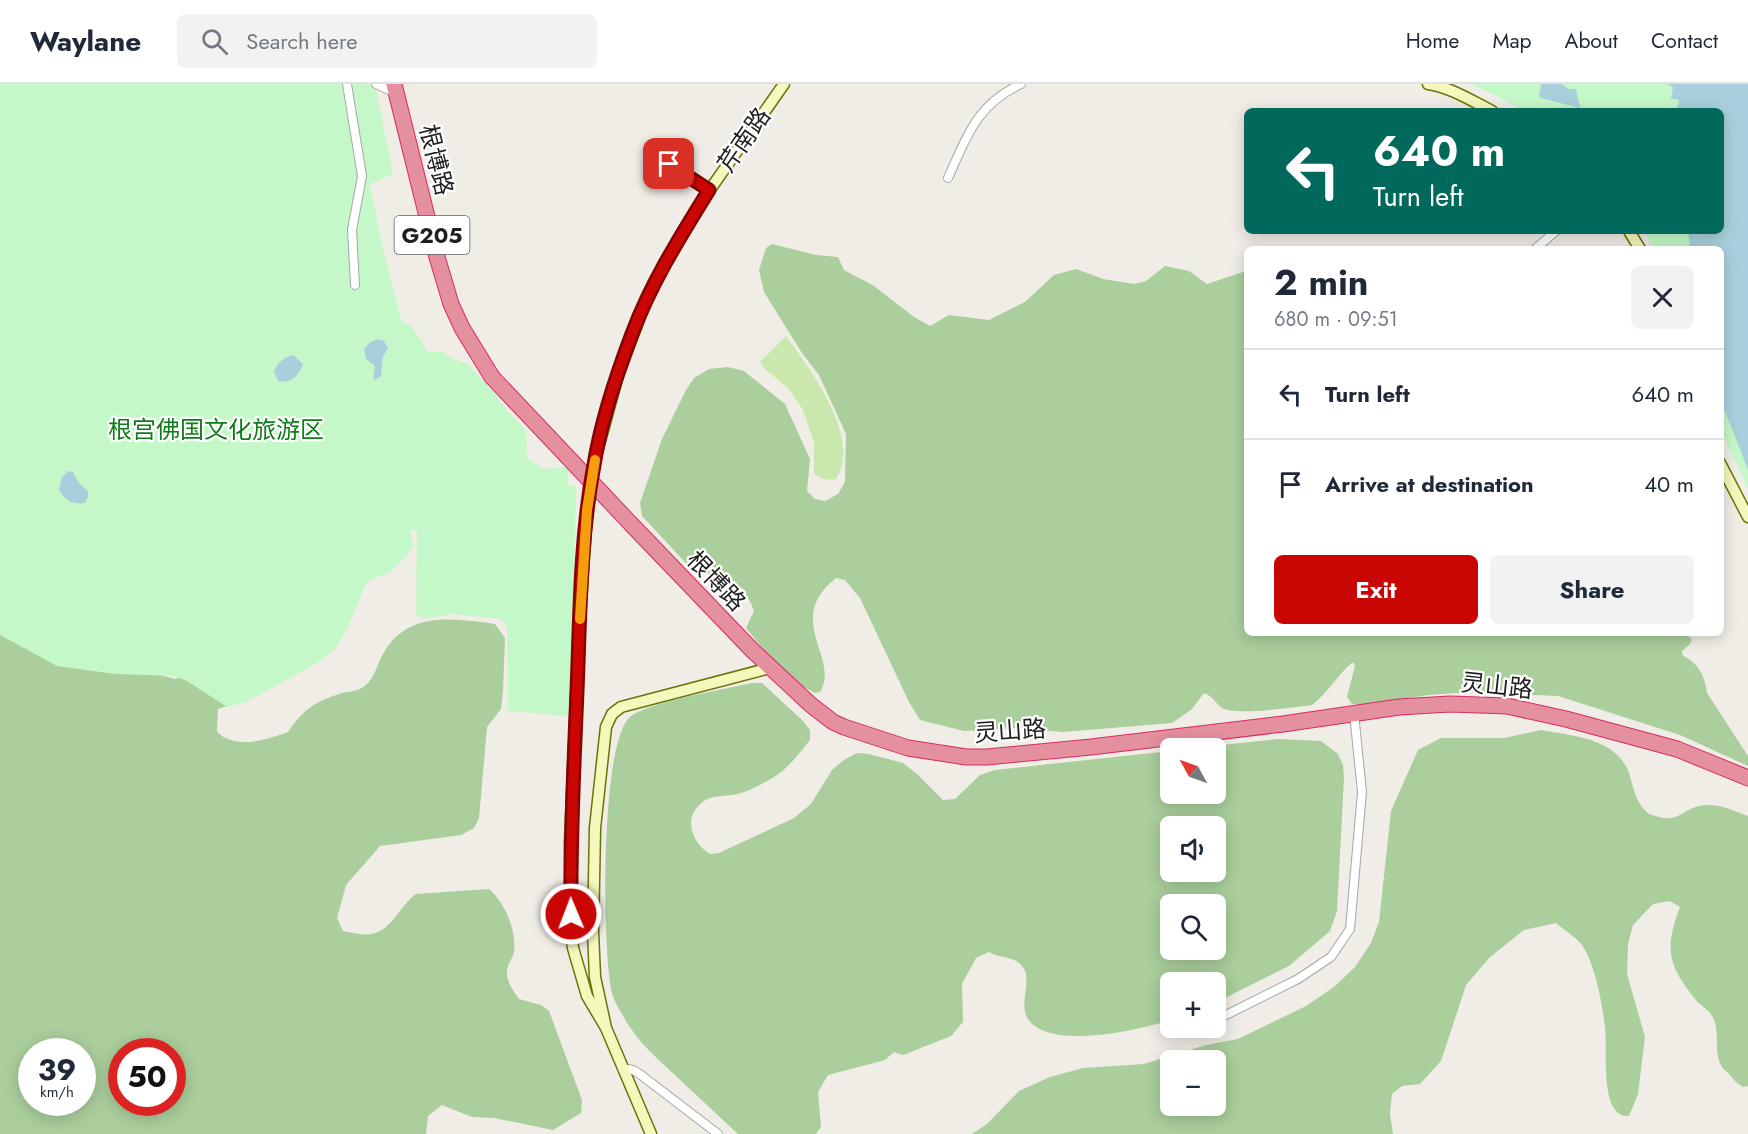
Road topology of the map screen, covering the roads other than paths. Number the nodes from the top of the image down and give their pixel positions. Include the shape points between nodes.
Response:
1 (347, 84) edge
2 (376, 84) edge
3 (784, 84) edge
4 (1021, 84) edge
5 (1428, 84) edge
6 (1435, 84) edge
7 (395, 88) edge
8 (1486, 108) edge
9 (669, 164) dead end
10 (948, 178) dead end
11 (709, 190) junction
12 (1552, 234) edge
13 (1538, 246) edge
14 (355, 285) dead end
15 (1724, 471) edge
16 (1748, 517) edge
17 (770, 668) junction
18 (1354, 713) junction
19 (1748, 778) edge
20 (1226, 1015) edge
21 (606, 1028) junction
22 (622, 1068) junction
23 (651, 1134) edge
24 (718, 1134) edge

1 - 14 street via 362,176 352,230
2 - 7 street
3 - 11 main road, 芹南路
4 - 10 street via 983,110 969,130
5 - 6 main road
6 - 8 main road
7 - 17 highway, 根博路 / G205, bridge via 451,304 492,377
9 - 11 street
11 - 21 main road, 芹南路 via 664,264 632,334 594,463 587,510 570,843 571,932 587,996
12 - 13 street
15 - 16 main road
17 - 18 highway, 灵山路 / G205 via 844,728 908,748 966,757 1090,747
17 - 21 main road via 621,707 606,727 596,817 593,932 595,976
18 - 19 highway, 灵山路 / G205 via 1450,704 1507,706 1648,740
18 - 20 street via 1362,792 1350,929 1330,957 1298,979
21 - 22 main road
22 - 23 main road
22 - 24 street via 641,1075

